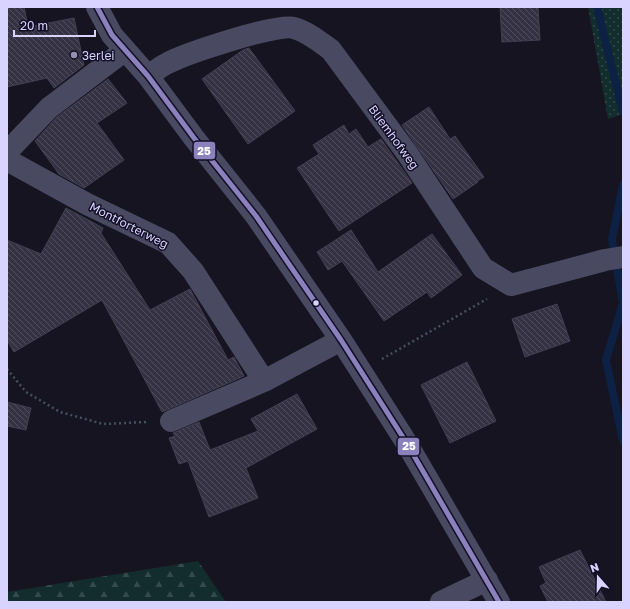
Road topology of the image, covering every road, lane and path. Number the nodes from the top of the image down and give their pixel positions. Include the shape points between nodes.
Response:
1 (98, 7) edge
2 (124, 51) junction
3 (148, 76) junction
4 (7, 152) edge
5 (7, 160) edge
6 (614, 258) edge
7 (511, 285) junction
8 (341, 340) junction
9 (377, 362) dead end
10 (7, 369) edge
11 (264, 381) junction
12 (171, 421) joint
13 (487, 580) junction
14 (441, 602) edge
15 (499, 602) edge

1 - 2 street
2 - 3 street
2 - 4 street via 49,108
3 - 7 street, Bliemhofweg via 166,64 184,57 274,29 294,27 314,38 331,50 407,153 483,268
3 - 8 street via 256,216
5 - 11 street, Montforterweg via 87,204 168,243 194,271
6 - 7 street
7 - 9 path
8 - 11 street
8 - 13 street via 406,442
10 - 12 path via 26,392 60,412 103,424
11 - 12 street
13 - 14 street
13 - 15 street

